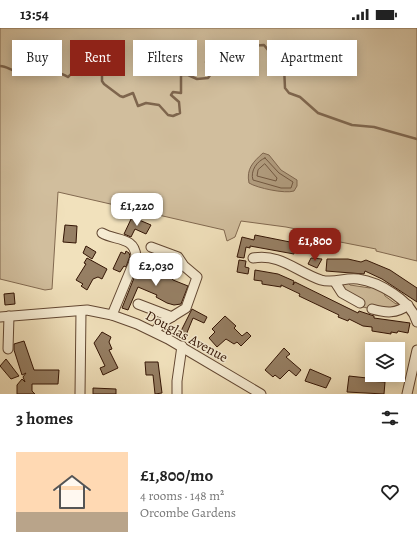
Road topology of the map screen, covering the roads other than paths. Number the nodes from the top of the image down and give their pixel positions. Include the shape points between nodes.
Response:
1 (102, 233) dead end
2 (151, 247) dead end
3 (253, 258) dead end
4 (336, 282) junction
5 (360, 303) dead end
6 (138, 304) dead end
7 (408, 305) junction
8 (372, 309) dead end
9 (81, 311) junction
10 (4, 316) edge
11 (112, 316) junction
12 (172, 318) junction
13 (417, 322) edge
14 (155, 332) junction
15 (182, 346) junction
16 (8, 349) dead end
17 (417, 350) edge
18 (80, 394) edge
19 (177, 394) edge
20 (261, 394) edge
21 (407, 394) edge

1 - 11 street via 130,242 136,252
2 - 12 street via 178,257 197,277 186,308
3 - 4 street via 272,257 315,278
4 - 5 street via 342,293
4 - 7 street via 357,279 382,288
6 - 12 street
7 - 8 street via 398,312
7 - 13 street
9 - 10 street, Douglas Avenue
9 - 11 street, Douglas Avenue
9 - 18 street
10 - 16 street
11 - 14 street, Douglas Avenue
12 - 14 street via 160,324
14 - 15 street, Douglas Avenue
15 - 19 street
15 - 20 street, Douglas Avenue
17 - 21 street

